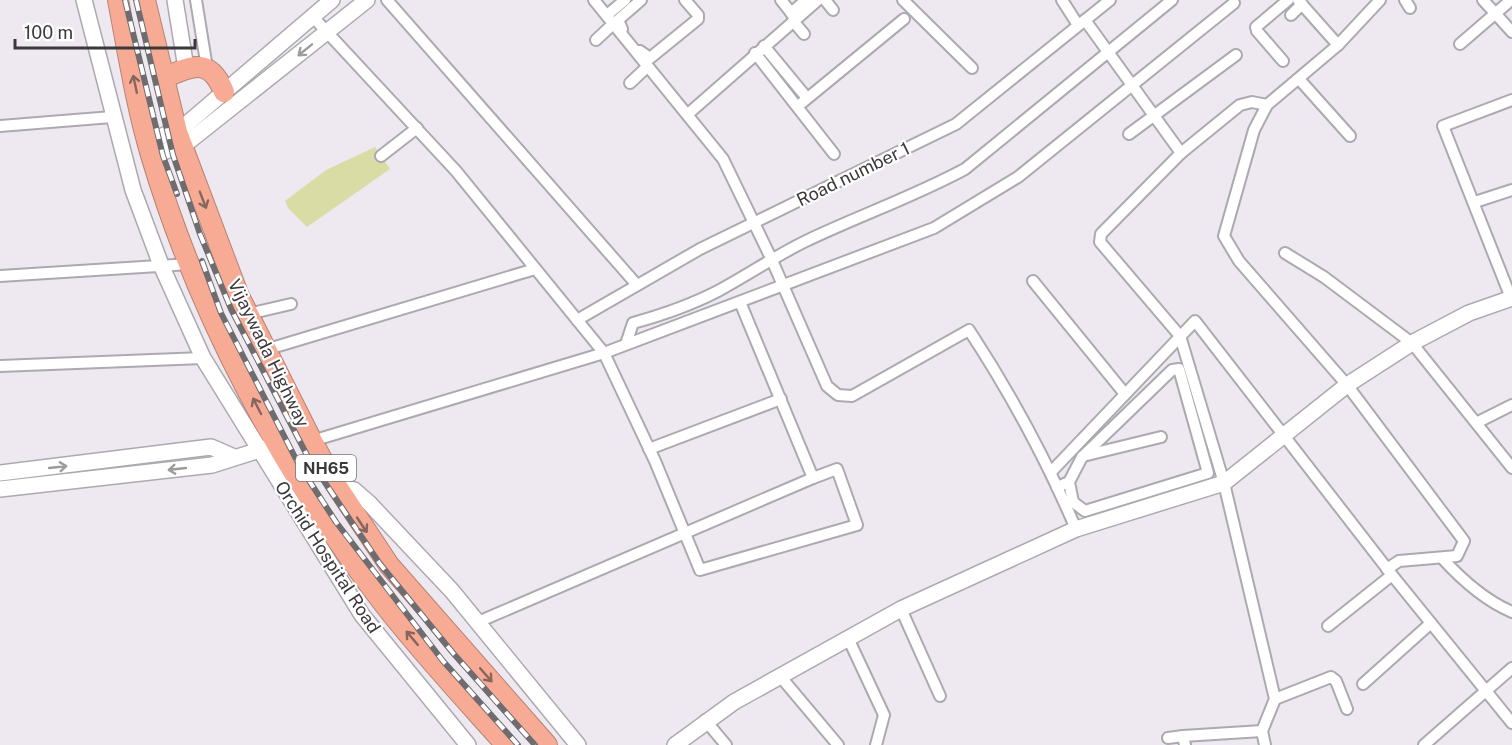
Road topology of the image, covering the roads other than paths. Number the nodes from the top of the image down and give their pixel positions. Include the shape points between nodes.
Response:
1 (84, 0) edge
2 (118, 0) edge
3 (145, 0) edge
4 (175, 0) edge
5 (196, 0) edge
6 (332, 0) edge
7 (367, 0) edge
8 (387, 0) edge
9 (594, 0) edge
10 (685, 0) edge
11 (780, 0) edge
12 (806, 0) edge
13 (818, 0) edge
14 (825, 0) edge
15 (903, 0) edge
16 (1062, 0) edge
17 (1110, 0) edge
18 (1172, 0) edge
19 (1380, 0) edge
20 (1483, 0) edge
21 (1510, 0) edge
22 (632, 1) edge
23 (1286, 2) edge
24 (1300, 2) edge
25 (1234, 3) dead end
26 (833, 10) dead end
27 (1495, 14) junction
28 (313, 17) junction
29 (794, 18) junction
30 (904, 19) dead end
31 (610, 20) junction
32 (1082, 22) junction
33 (327, 32) junction
34 (1512, 32) edge
35 (804, 34) dead end
36 (596, 40) dead end
37 (1460, 44) dead end
38 (1338, 45) junction
39 (759, 50) junction
40 (1108, 52) junction
41 (1236, 55) dead end
42 (1283, 61) dead end
43 (648, 67) junction
44 (186, 68) junction
45 (207, 68) junction
46 (250, 68) junction
47 (972, 68) dead end
48 (164, 78) junction
49 (1299, 79) junction
50 (630, 83) dead end
51 (262, 84) junction
52 (1132, 85) junction
53 (224, 92) junction
54 (807, 98) junction
55 (1512, 100) edge
56 (1267, 105) junction
57 (798, 106) junction
58 (688, 114) junction
59 (1154, 114) junction
60 (112, 117) junction
61 (0, 126) edge
62 (417, 129) junction
63 (1129, 134) dead end
64 (1350, 136) dead end
65 (179, 139) junction
66 (149, 149) junction
67 (1181, 153) junction
68 (834, 154) dead end
69 (381, 156) dead end
70 (1512, 190) edge
71 (1475, 202) junction
72 (753, 223) junction
73 (1285, 254) dead end
74 (771, 258) junction
75 (190, 264) junction
76 (160, 265) junction
77 (535, 269) junction
78 (0, 276) edge
79 (1033, 281) dead end
80 (637, 285) junction
81 (781, 286) junction
82 (1512, 298) edge
83 (740, 302) junction
84 (291, 304) dead end
85 (248, 314) junction
86 (577, 320) junction
87 (1180, 336) junction
88 (1412, 343) junction
89 (626, 344) junction
90 (265, 350) junction
91 (604, 352) junction
92 (203, 358) junction
93 (0, 366) edge
94 (1347, 385) junction
95 (1125, 394) junction
96 (781, 399) junction
97 (1512, 405) edge
98 (1478, 422) junction
99 (1285, 434) junction
100 (1161, 437) dead end
101 (312, 441) junction
102 (268, 448) junction
103 (649, 449) junction
104 (1082, 456) junction
105 (234, 457) junction
106 (1512, 468) edge
107 (1051, 472) junction
108 (0, 473) edge
109 (813, 478) junction
110 (1069, 482) junction
111 (1224, 483) junction
112 (336, 485) junction
113 (1057, 487) junction
114 (0, 489) edge
115 (1146, 496) junction
116 (1076, 530) junction
117 (685, 533) junction
118 (1442, 558) junction
119 (1389, 572) junction
120 (901, 609) junction
121 (1512, 612) edge
122 (478, 622) junction
123 (1431, 623) junction
124 (1328, 626) dead end
125 (848, 638) junction
126 (1512, 668) edge
127 (780, 676) junction
128 (1363, 684) dead end
129 (1486, 691) junction
130 (940, 696) dead end
131 (1275, 699) junction
132 (1347, 709) dead end
133 (705, 720) junction
134 (1512, 723) edge
135 (1262, 731) junction
136 (1168, 738) dead end
137 (1184, 740) edge
138 (468, 745) edge
139 (506, 745) edge
140 (547, 745) edge
141 (578, 745) edge
142 (675, 745) edge
143 (726, 745) edge
144 (838, 745) edge
145 (876, 745) edge
146 (1265, 745) edge
147 (1424, 745) edge

1 - 60 street, Orchid Hospital Road
66 -> 2 highway, Vijaywada Highway / NH65
3 - 48 highway, Vijaywada Highway / NH65
4 - 44 street
5 - 45 street
6 - 28 street
7 - 33 street
8 - 80 street
9 - 31 street
10 - 22 street via 698,19 648,58 617,22
11 - 29 street
12 - 29 street
13 - 29 street
14 - 26 street
15 - 47 street
16 - 32 street
17 - 32 street, Road number 1
18 - 40 street
19 - 38 street
20 - 27 street
21 - 27 street
22 - 31 street
23 - 24 street via 1292,14
23 - 42 street via 1256,27
24 - 38 street
25 - 52 street
27 - 34 street
27 - 37 street
28 - 33 street
28 - 46 street
29 - 35 street
29 - 39 street
30 - 54 street
31 - 36 street
31 - 43 street
32 - 40 street
32 - 72 street, Road number 1 via 956,124
33 -> 51 street
33 - 62 street
38 - 49 street
39 - 54 street
39 - 57 street
39 - 58 street
40 - 52 street
40 - 74 street via 964,169
41 - 59 street
43 - 50 street
43 - 58 street
44 - 45 highway
44 - 48 highway
45 - 53 highway via 220,80
46 - 51 street
46 - 53 street
48 - 65 highway, Vijaywada Highway / NH65
49 - 56 street
49 - 64 street
51 - 65 street
52 - 59 street
52 - 81 street via 1018,177 957,215 875,253
53 - 65 street
54 - 57 street
55 - 71 street via 1443,126
56 - 67 street via 1240,105
56 - 94 street via 1258,118 1224,236 1239,261
57 - 68 street
58 - 72 street via 723,159
59 - 63 street
59 - 67 street
60 - 61 street
60 - 76 street, Orchid Hospital Road
62 - 69 street
62 - 77 street
65 - 66 street
65 -> 85 highway, Vijaywada Highway / NH65
66 - 75 highway, Vijaywada Highway / NH65
67 - 87 street via 1101,234 1100,242
70 - 71 street
71 - 82 street
72 - 74 street
72 - 80 street, Road number 1
73 - 88 street via 1321,275
74 - 81 street
74 - 89 street via 718,291 633,323
75 - 76 street
102 -> 75 highway, Vijaywada Highway / NH65
76 - 78 street
76 - 92 street, Orchid Hospital Road
77 - 86 street
77 - 90 street
79 - 95 street
80 - 86 street, Road number 1
81 - 83 street
81 - 107 street via 827,386 838,395 852,396 969,330 1008,389
82 - 88 street via 1469,313
83 - 89 street
83 - 96 street
84 - 85 street
85 - 90 highway, Vijaywada Highway / NH65
86 - 91 street
87 - 95 street
87 - 99 street via 1195,321
87 - 111 street
88 - 94 street
88 - 98 street
89 - 91 street
90 - 101 highway, Vijaywada Highway / NH65
91 - 101 street
91 - 103 street
92 - 93 street
92 - 102 street, Orchid Hospital Road
94 - 99 street
94 - 118 street via 1464,542 1456,556
95 - 107 street
96 - 103 street
96 - 109 street
97 - 98 street
98 - 106 street
99 - 111 street
99 - 119 street
100 - 104 street
101 - 112 highway, Vijaywada Highway / NH65
102 - 105 street
102 - 138 street, Orchid Hospital Road via 362,615
139 -> 102 highway, Vijaywada Highway / NH65 via 384,605 297,480
103 - 117 street
104 - 110 street
104 - 115 street via 1172,370 1179,369 1209,471
108 -> 105 street via 211,447
105 -> 114 street via 212,465
107 - 113 street
109 - 117 street
109 - 117 street via 837,469 857,525 700,570
110 - 113 street
110 - 115 street via 1073,502 1084,511
111 - 115 street
111 - 131 street
112 - 122 street via 354,490 369,503
112 -> 140 highway, Vijaywada Highway / NH65 via 389,565
113 - 116 street
115 - 116 street
116 - 120 street
117 - 122 street
118 - 119 street via 1398,561
118 - 121 street via 1470,587
119 - 123 street
119 - 124 street
120 - 125 street
120 - 130 street
122 - 141 street
123 - 128 street
123 - 129 street
125 - 127 street
125 - 145 street via 884,716
126 - 129 street
127 - 133 street
127 - 144 street
129 - 134 street
129 - 147 street
131 - 132 street via 1330,677 1336,681
131 - 135 street
133 - 142 street
133 - 143 street
135 - 137 street
135 - 146 street
136 - 137 street

